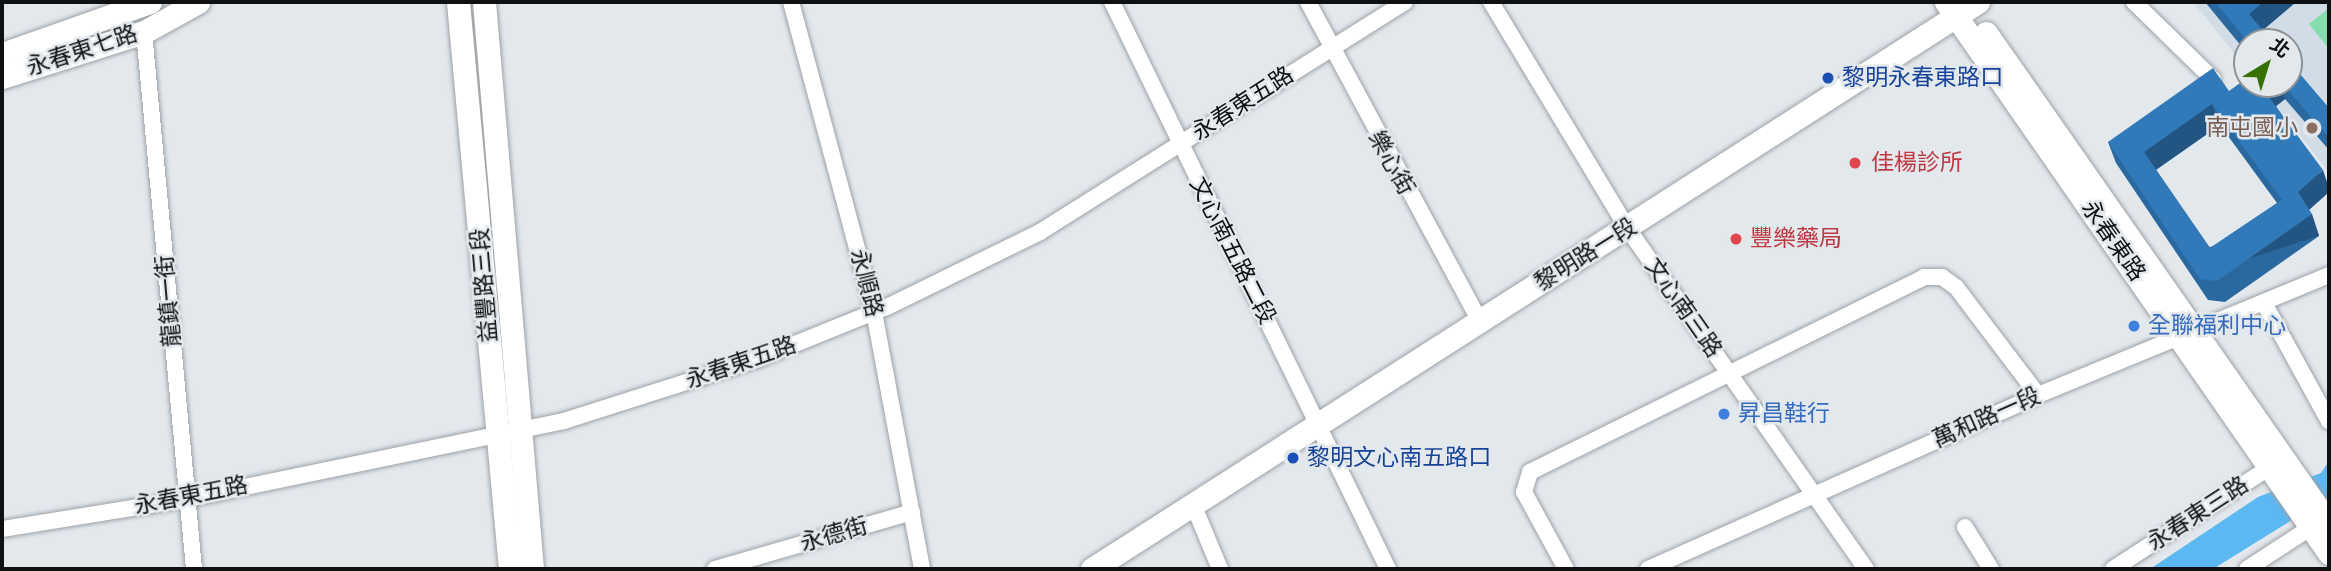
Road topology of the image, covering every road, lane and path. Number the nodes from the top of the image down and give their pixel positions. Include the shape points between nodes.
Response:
1 (198, 2) edge
2 (458, 2) edge
3 (484, 2) edge
4 (791, 2) edge
5 (1112, 2) edge
6 (1308, 2) edge
7 (1405, 2) edge
8 (1491, 2) edge
9 (2134, 2) edge
10 (144, 3) edge
11 (1962, 6) edge
12 (144, 32) junction
13 (1328, 49) junction
14 (2, 54) edge
15 (2, 77) edge
16 (2213, 79) edge
17 (1179, 146) junction
18 (1628, 229) junction
19 (2329, 275) edge
20 (2264, 303) junction
21 (874, 312) junction
22 (1480, 322) junction
23 (2190, 333) junction
24 (1728, 372) junction
25 (2038, 395) junction
26 (2329, 421) edge
27 (1319, 423) junction
28 (520, 430) junction
29 (497, 434) junction
30 (2279, 470) junction
31 (1814, 494) junction
32 (187, 499) junction
33 (1193, 504) junction
34 (912, 512) junction
35 (2317, 522) edge
36 (1965, 527) dead end
37 (2, 529) edge
38 (2329, 553) edge
39 (194, 569) edge
40 (510, 569) edge
41 (532, 569) edge
42 (715, 569) edge
43 (922, 569) edge
44 (1092, 569) edge
45 (1220, 569) edge
46 (1388, 569) edge
47 (1566, 569) edge
48 (1648, 569) edge
49 (1866, 569) edge
50 (1991, 569) edge
51 (2113, 569) edge
52 (2247, 569) edge

1 - 12 street, 永春東七路
2 - 29 street, 益豐路三段
3 - 28 street, 益豐路三段
4 - 21 street, 永順路
5 - 17 street, 文心南五路二段
6 - 13 street, 樂心街
7 - 13 street, 永春東五路
8 - 18 street, 文心南三路
9 - 16 street
10 - 14 street, 永春東七路
11 - 18 street, 黎明路一段
11 - 23 street, 永春東路
12 - 15 street, 永春東七路
12 - 32 street, 龍鎮一街
13 - 17 street, 永春東五路
13 - 22 street, 樂心街
17 - 21 street, 永春東五路 via 1040,232
17 - 27 street, 文心南五路二段
18 - 22 street, 黎明路一段
18 - 24 street, 文心南三路
19 - 20 street, 萬和路一段
20 - 23 street, 萬和路一段
20 - 26 street
21 - 28 street, 永春東五路 via 746,363
21 - 34 street, 永順路
22 - 27 street, 黎明路一段
23 - 25 street, 萬和路一段
23 - 30 street, 永春東路
24 - 25 street via 1924,277 1942,277 1956,286
24 - 31 street, 文心南三路
24 - 47 street via 1530,472 1524,492
25 - 31 street, 萬和路一段
27 - 33 street, 黎明路一段
27 - 46 street, 文心南五路二段
28 - 29 street, 永春東五路
28 - 41 street, 益豐路三段
29 - 32 street, 永春東五路
29 - 40 street, 益豐路三段
30 - 35 street, 永春東路
30 - 51 street, 永春東三路
31 - 48 street, 萬和路一段
31 - 49 street, 文心南三路
32 - 37 street, 永春東五路
32 - 39 street, 龍鎮一街
33 - 44 street, 黎明路一段
33 - 45 street
34 - 42 street, 永德街
34 - 43 street, 永順路
35 - 38 street
35 - 52 street
36 - 50 street

